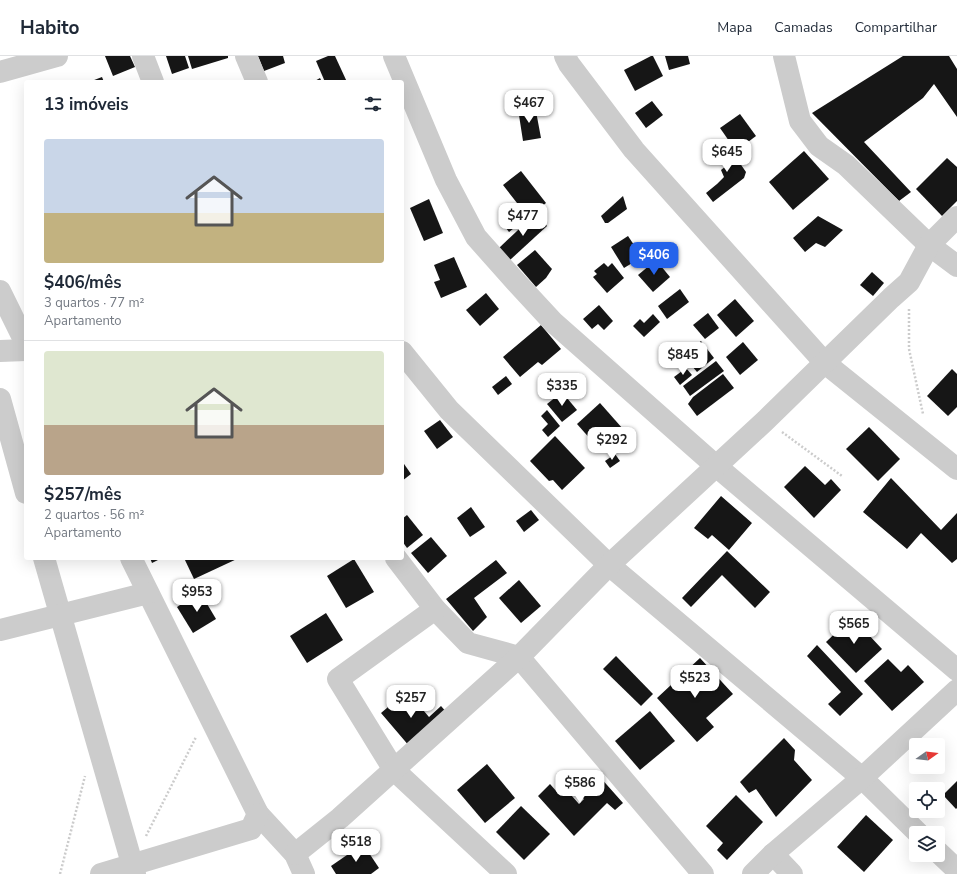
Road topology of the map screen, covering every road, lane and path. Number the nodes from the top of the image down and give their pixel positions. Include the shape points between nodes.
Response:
1 (57, 56) edge
2 (143, 56) edge
3 (246, 56) edge
4 (394, 56) edge
5 (565, 56) edge
6 (784, 56) edge
7 (0, 72) edge
8 (152, 80) edge
9 (256, 80) edge
10 (957, 217) edge
11 (929, 245) junction
12 (957, 266) edge
13 (909, 282) junction
14 (0, 291) edge
15 (24, 338) edge
16 (0, 351) edge
17 (404, 354) edge
18 (825, 363) junction
19 (0, 399) edge
20 (924, 419) dead end
21 (766, 420) junction
22 (716, 466) junction
23 (957, 469) edge
24 (842, 476) dead end
25 (24, 486) edge
26 (45, 560) edge
27 (132, 560) edge
28 (397, 560) edge
29 (609, 565) junction
30 (148, 593) junction
31 (435, 609) junction
32 (60, 615) junction
33 (0, 630) edge
34 (519, 657) junction
35 (957, 670) edge
36 (957, 690) edge
37 (208, 713) junction
38 (394, 770) junction
39 (85, 774) dead end
40 (862, 778) junction
41 (258, 814) junction
42 (911, 826) edge
43 (146, 836) dead end
44 (295, 854) junction
45 (773, 854) junction
46 (945, 859) edge
47 (134, 869) edge
48 (957, 870) edge
49 (60, 874) edge
50 (101, 874) edge
51 (304, 874) edge
52 (506, 874) edge
53 (703, 874) edge
54 (753, 874) edge
55 (792, 874) edge

1 - 7 street
2 - 8 street
3 - 9 street
4 - 22 street via 446,180 476,236 553,322
5 - 18 street via 634,150
6 - 11 street via 800,122 819,146 846,165
10 - 11 street
11 - 12 street
11 - 13 street
13 - 18 street
13 - 20 path via 909,349
14 - 15 street
15 - 16 street
17 - 29 street via 449,410
18 - 21 street
18 - 23 street
19 - 25 street
21 - 22 street
21 - 24 path
22 - 29 street
22 - 35 street
26 - 32 street
27 - 30 street
28 - 31 street
29 - 34 street
29 - 40 street
30 - 32 street
30 - 37 street
31 - 34 street via 468,642
31 - 38 street via 338,679
32 - 33 street
32 - 47 street
34 - 38 street
34 - 53 street
36 - 40 street
37 - 41 street
37 - 43 path
38 - 44 street
38 - 52 street
39 - 49 path
40 - 42 street
40 - 45 street
41 - 44 street
41 - 47 street via 251,829
44 - 51 street
45 - 54 street
45 - 55 street
46 - 48 street
47 - 50 street

